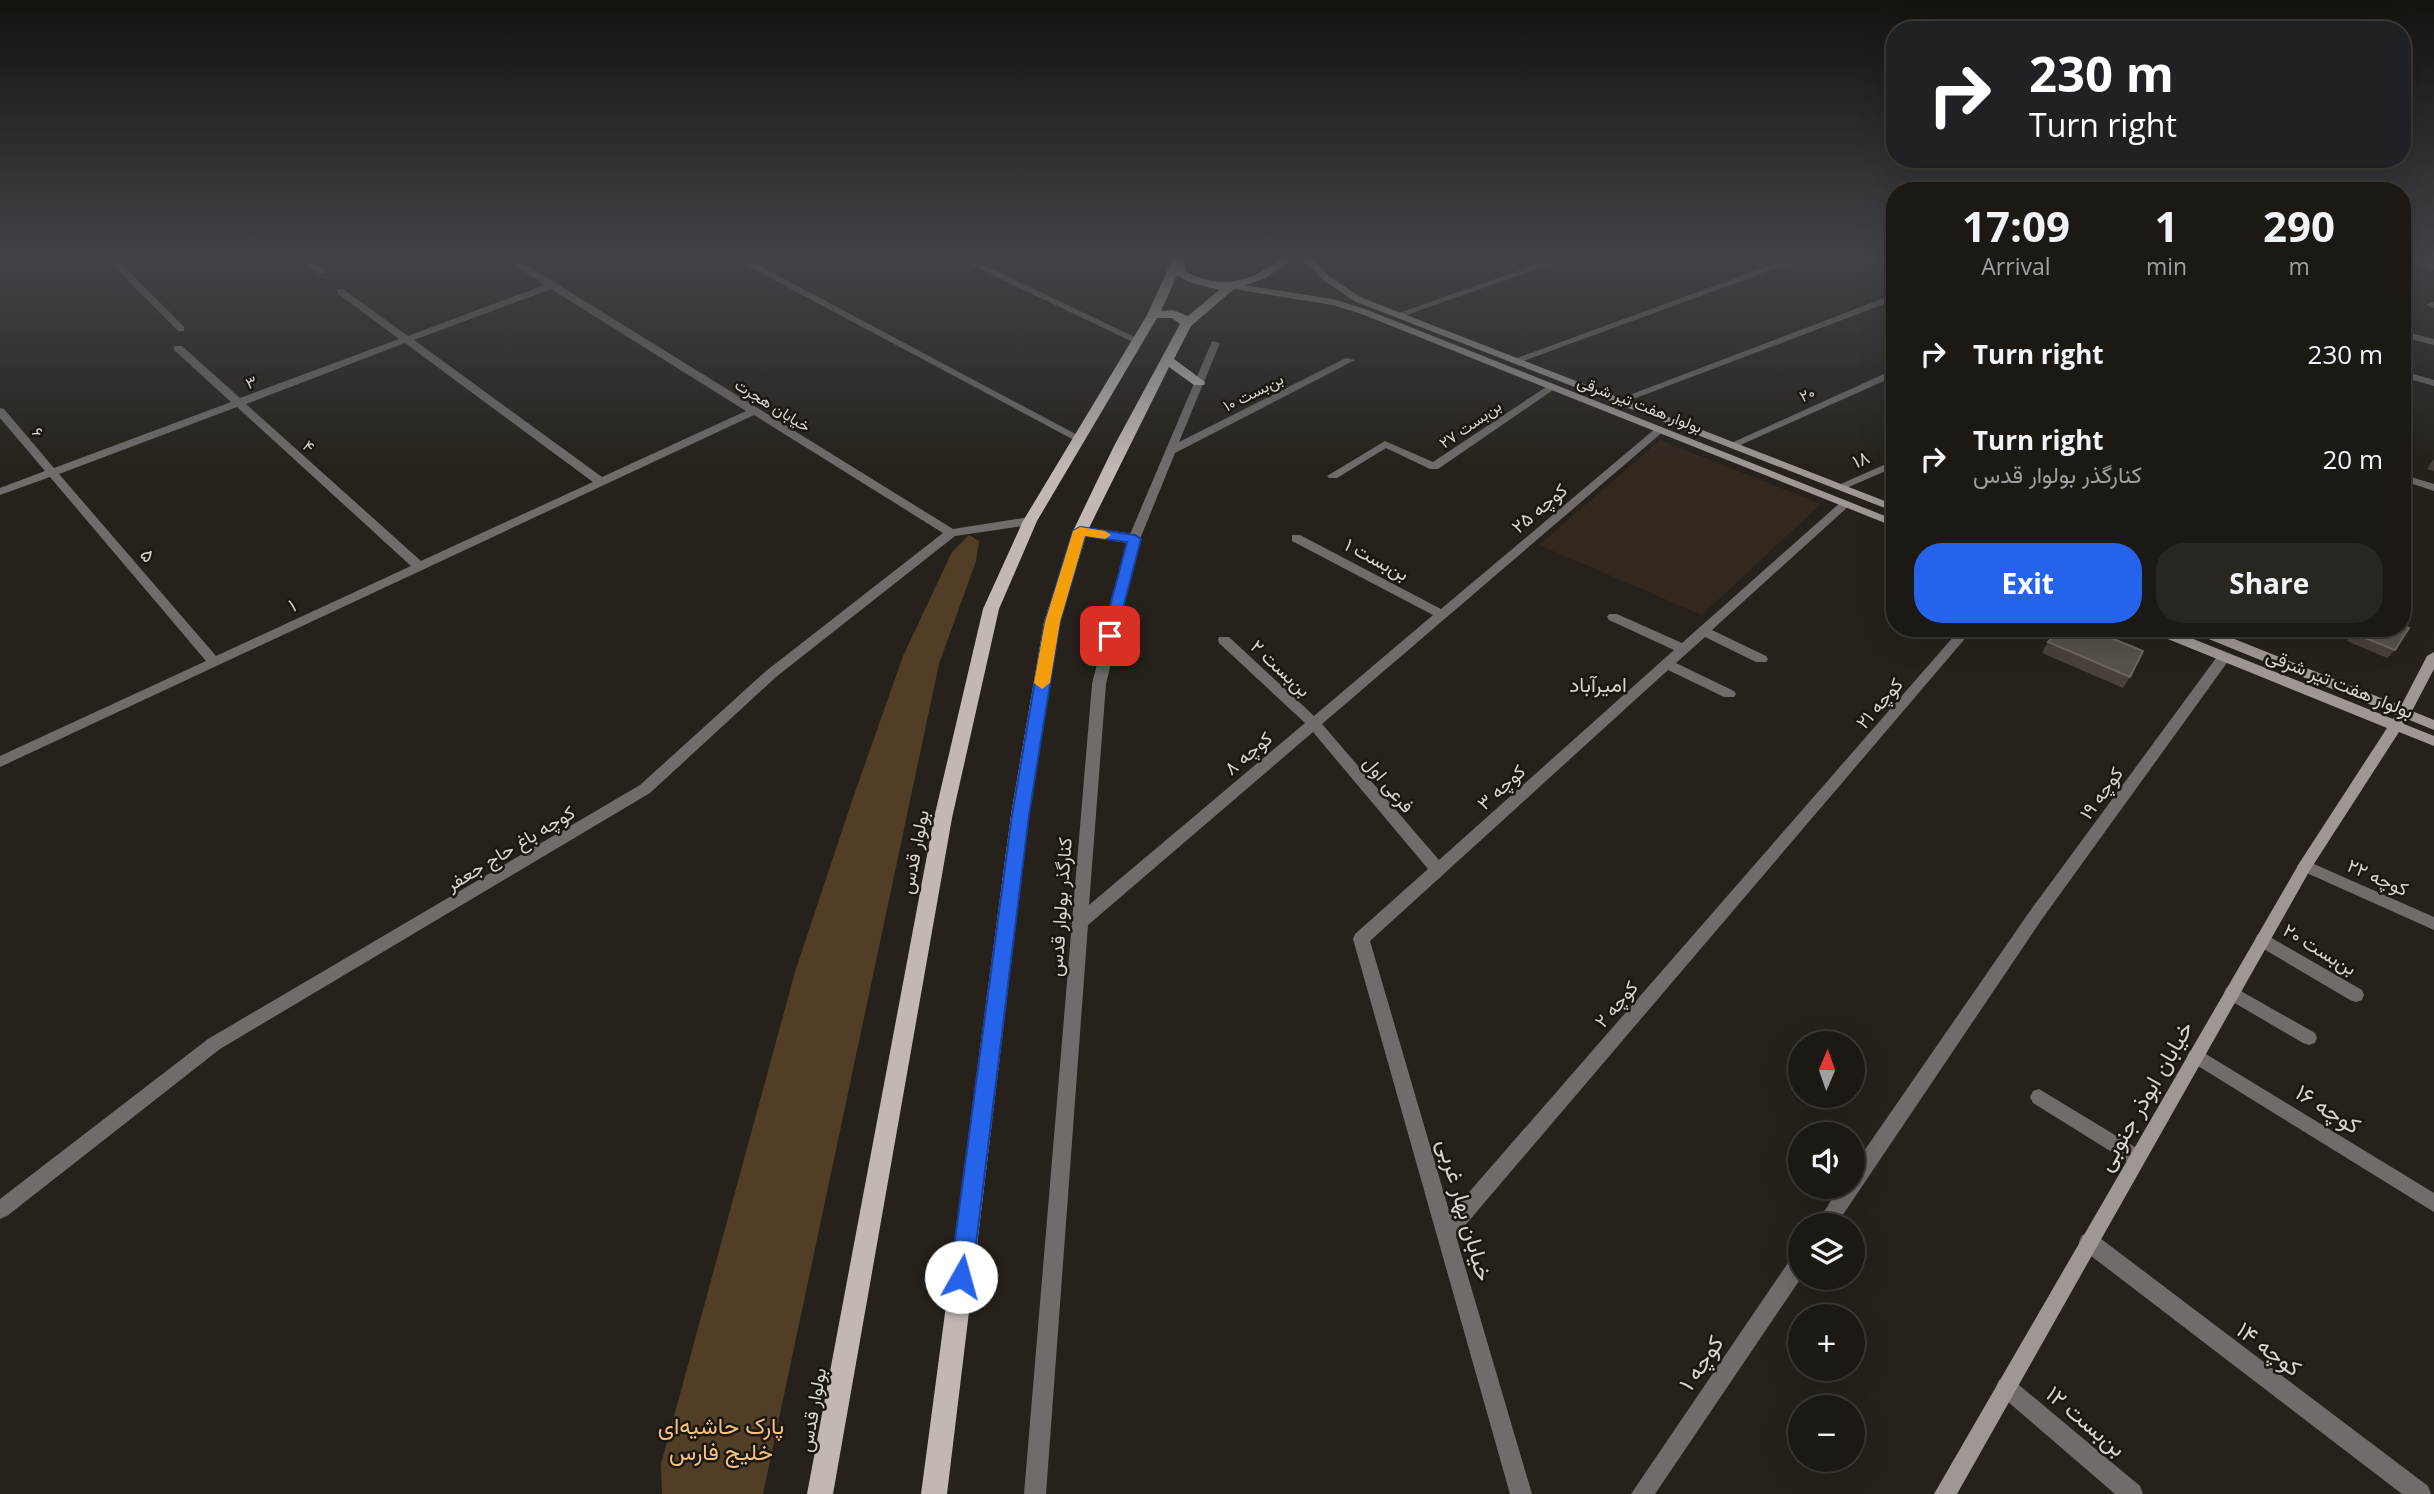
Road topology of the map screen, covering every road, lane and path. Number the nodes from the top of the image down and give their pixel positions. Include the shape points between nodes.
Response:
1 (389, 328) edge
2 (439, 328) edge
3 (620, 328) edge
4 (869, 328) edge
5 (1110, 328) edge
6 (1146, 328) edge
7 (1184, 328) edge
8 (1403, 328) edge
9 (1430, 328) edge
10 (1606, 328) edge
11 (1813, 328) edge
12 (2411, 336) edge
13 (406, 340) junction
14 (1138, 341) junction
15 (2434, 342) edge
16 (1215, 343) dead end
17 (178, 348) dead end
18 (1167, 360) junction
19 (1350, 360) dead end
20 (1514, 361) junction
21 (1886, 376) edge
22 (2411, 376) edge
23 (1199, 382) junction
24 (2434, 383) edge
25 (1549, 388) junction
26 (1616, 402) junction
27 (239, 403) junction
28 (0, 411) edge
29 (754, 411) junction
30 (1660, 430) junction
31 (1077, 438) junction
32 (1732, 445) junction
33 (1171, 451) junction
34 (1790, 467) junction
35 (1886, 467) edge
36 (52, 473) junction
37 (1333, 476) dead end
38 (1777, 477) junction
39 (2411, 480) dead end
40 (601, 482) junction
41 (1840, 487) junction
42 (2434, 488) edge
43 (0, 492) edge
44 (1845, 504) junction
45 (1886, 505) edge
46 (1886, 520) edge
47 (1030, 521) junction
48 (1080, 531) junction
49 (951, 533) junction
50 (1296, 538) dead end
51 (1135, 539) junction
52 (419, 567) junction
53 (1441, 614) junction
54 (1613, 617) dead end
55 (1703, 631) junction
56 (1960, 637) edge
57 (2175, 637) edge
58 (2214, 637) edge
59 (1224, 640) dead end
60 (1684, 649) junction
61 (2434, 656) edge
62 (2224, 657) junction
63 (1761, 659) dead end
64 (214, 662) junction
65 (1667, 664) junction
66 (1728, 694) dead end
67 (2400, 720) junction
68 (1313, 723) junction
69 (2434, 725) edge
70 (2434, 741) edge
71 (0, 762) edge
72 (1819, 803) joint
73 (2305, 866) junction
74 (1437, 869) junction
75 (1080, 922) junction
76 (2434, 924) edge
77 (1361, 939) joint
78 (2263, 940) junction
79 (2232, 993) junction
80 (2356, 995) dead end
81 (2309, 1038) dead end
82 (2196, 1056) junction
83 (2039, 1097) dead end
84 (2137, 1158) junction
85 (1865, 1166) edge
86 (2434, 1203) edge
87 (0, 1210) edge
88 (1446, 1233) junction
89 (2090, 1242) junction
90 (1788, 1280) edge
91 (2006, 1387) junction
92 (820, 1494) edge
93 (934, 1494) edge
94 (1035, 1494) edge
95 (1521, 1494) edge
96 (1642, 1494) edge
97 (1945, 1494) edge
98 (2133, 1494) edge
99 (2420, 1494) edge

1 - 13 street
2 - 13 street, ۳
3 - 29 street, خیابان هجرت
4 - 31 street
5 - 14 street
6 - 14 main road, بولوار قدس
7 - 18 main road
8 - 25 main road, بولوار هفت تیر شرقی
9 - 20 main road, بولوار هفت تیر شرقی
10 - 20 street
11 - 26 street
12 - 15 street
13 - 27 street, ۳
13 - 40 street
14 - 31 main road, بولوار قدس
16 - 23 street, کنارگذر بولوار قدس
17 - 27 street, ۴
18 - 23 main road
18 - 48 main road
19 - 33 street, بن‌بست ۱۰
20 - 26 main road, بولوار هفت تیر شرقی
21 - 32 street, ۲۰
22 - 24 street
23 - 33 street, کنارگذر بولوار قدس
25 - 30 main road, بولوار هفت تیر شرقی
25 - 37 street, بن‌بست ۲۷ via 1434,467 1385,444
26 - 32 main road, بولوار هفت تیر شرقی
27 - 36 street, ۳
27 - 52 street, ۴
28 - 36 street, ۶
29 - 40 street, ۱
29 - 49 street, خیابان هجرت
30 - 38 main road, بولوار هفت تیر شرقی
30 - 53 street, کوچه ۲۵
31 - 47 main road, بولوار قدس
32 - 34 main road, بولوار هفت تیر شرقی
33 - 51 street, کنارگذر بولوار قدس
34 - 38 main road
34 - 41 main road, بولوار هفت تیر شرقی
35 - 41 street, ۱۸
36 - 43 street, ۳
36 - 64 street, ۵
38 - 44 main road, بولوار هفت تیر شرقی
39 - 42 street
40 - 52 street, ۱
41 - 45 main road, بولوار هفت تیر شرقی
44 - 46 main road, بولوار هفت تیر شرقی
44 - 55 street, کوچه ۳
47 - 49 street, کوچه باغ حاج جعفر
47 - 92 main road, بولوار قدس via 991,609 943,818
48 - 51 main road
48 - 93 main road via 1052,622 1020,815
49 - 87 street, کوچه باغ حاج جعفر via 771,674 645,789 214,1044
50 - 53 street, بن‌بست ۱
51 - 75 street, کنارگذر بولوار قدس via 1098,684
52 - 64 street, ۱
53 - 68 street, کوچه ۸
54 - 60 street
55 - 60 street, کوچه ۳
55 - 63 street
56 - 72 street, کوچه ۲۱
57 - 62 main road, بولوار هفت تیر شرقی
58 - 67 main road, بولوار هفت تیر شرقی
59 - 68 street, بن‌بست ۲
60 - 65 street, کوچه ۳
61 - 67 main road, خیابان ابوذر جنوبی
62 - 67 main road, بولوار هفت تیر شرقی
62 - 85 street, کوچه ۱۹ via 2010,953
64 - 71 street, ۱
65 - 66 street
65 - 74 street, کوچه ۳
67 - 69 main road, بولوار هفت تیر شرقی
67 - 70 main road, بولوار هفت تیر شرقی
67 - 73 main road, خیابان ابوذر جنوبی
68 - 74 street, فرعی اول
68 - 75 street, کوچه ۸
72 - 88 street, کوچه ۲
73 - 76 street, کوچه ۲۲
73 - 78 main road, خیابان ابوذر جنوبی
74 - 77 street, کوچه ۳
75 - 94 street, کنارگذر بولوار قدس
77 - 88 street, خیابان بهار غربی
78 - 79 main road, خیابان ابوذر جنوبی
78 - 80 street, بن‌بست ۲۰
79 - 81 street
79 - 82 main road, خیابان ابوذر جنوبی
82 - 84 main road, خیابان ابوذر جنوبی
82 - 86 street, کوچه ۱۶
83 - 84 street
84 - 89 main road, خیابان ابوذر جنوبی
88 - 95 street, خیابان بهار غربی
89 - 91 main road, خیابان ابوذر جنوبی
89 - 99 street, کوچه ۱۴
90 - 96 street, کوچه ۱
91 - 97 main road, خیابان ابوذر جنوبی
91 - 98 street, بن‌بست ۱۲

